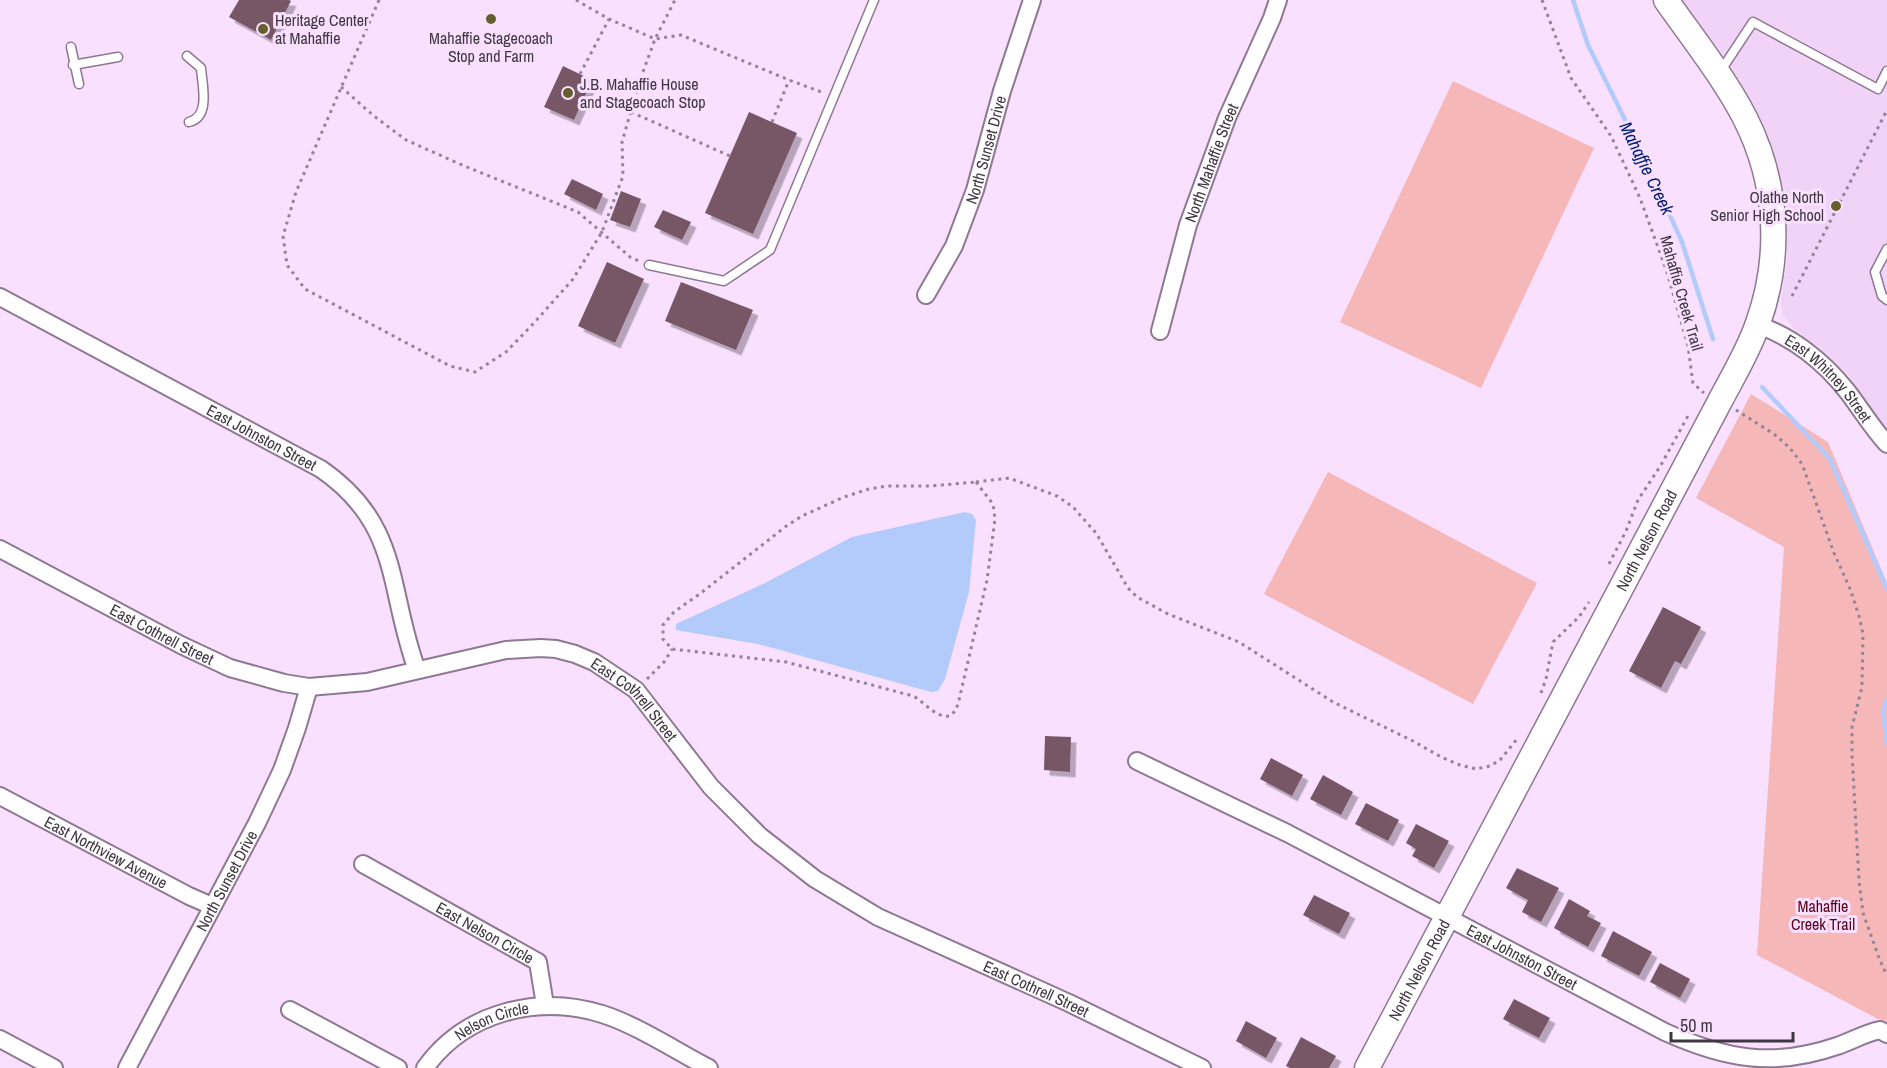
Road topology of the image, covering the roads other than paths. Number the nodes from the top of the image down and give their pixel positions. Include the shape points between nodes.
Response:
1 (874, 0) edge
2 (1032, 0) edge
3 (1278, 0) edge
4 (1666, 0) edge
5 (71, 47) dead end
6 (187, 56) dead end
7 (118, 57) dead end
8 (73, 65) junction
9 (1887, 71) edge
10 (1718, 75) junction
11 (78, 84) dead end
12 (189, 122) dead end
13 (1887, 249) edge
14 (649, 266) road end
15 (926, 295) dead end
16 (0, 297) edge
17 (1887, 300) edge
18 (1758, 325) junction
19 (1160, 331) dead end
20 (1887, 444) edge
21 (0, 549) edge
22 (417, 670) junction
23 (309, 687) junction
24 (1137, 761) dead end
25 (0, 796) edge
26 (363, 864) dead end
27 (212, 906) junction
28 (1446, 918) junction
29 (545, 1005) junction
30 (290, 1010) dead end
31 (1887, 1034) edge
32 (0, 1039) edge
33 (1760, 1063) edge
34 (54, 1068) edge
35 (127, 1068) edge
36 (398, 1068) edge
37 (425, 1068) edge
38 (709, 1068) edge
39 (1202, 1068) edge
40 (1367, 1068) edge

1 - 14 lane via 770,250 724,281
2 - 15 street, North Sunset Drive via 975,190 954,246
3 - 19 street, North Mahaffie Street via 1227,118 1188,225
4 - 10 street, North Nelson Road
5 - 8 lane
6 - 12 lane via 201,68 203,106 199,117
7 - 8 lane
8 - 11 lane
9 - 10 lane via 1878,89 1753,22
10 - 18 street, North Nelson Road via 1745,118 1764,165 1772,200 1773,262
13 - 17 lane via 1875,272 1881,296
16 - 22 street, East Johnston Street via 337,480 364,508 383,542
18 - 20 street, East Whitney Street via 1780,333 1807,351 1845,389
18 - 28 street, North Nelson Road
21 - 23 street, East Cothrell Street via 230,668
22 - 23 street, East Cothrell Street via 366,682
22 - 39 street, East Cothrell Street via 506,650 541,648 594,662 636,690 711,788 760,836 814,879 878,917
23 - 27 street, North Sunset Drive via 282,770
24 - 28 street, East Johnston Street via 1287,833
25 - 27 street, East Northview Avenue
26 - 29 street, East Nelson Circle via 538,962
27 - 35 street, North Sunset Drive
28 - 33 street, East Johnston Street via 1665,1032 1697,1046
28 - 40 street, North Nelson Road
29 - 37 street, Nelson Circle via 490,1017 457,1035
29 - 38 street via 605,1015
30 - 36 street
31 - 33 street, East Johnston Street via 1880,1030 1803,1056
32 - 34 street

